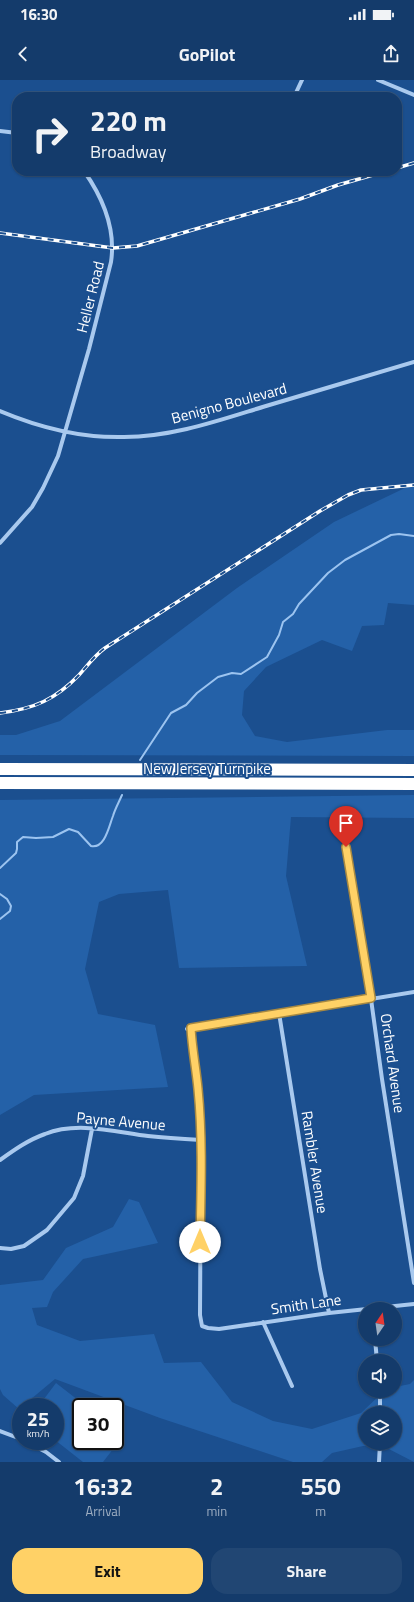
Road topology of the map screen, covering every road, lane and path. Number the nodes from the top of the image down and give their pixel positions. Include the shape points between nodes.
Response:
1 (302, 80) edge
2 (378, 80) edge
3 (296, 92) edge
4 (414, 95) edge
5 (0, 131) edge
6 (12, 132) edge
7 (88, 176) edge
8 (414, 362) edge
9 (0, 411) edge
10 (66, 431) junction
11 (0, 543) edge
12 (0, 770) edge
13 (414, 770) edge
14 (0, 783) edge
15 (414, 784) edge
16 (346, 847) dead end
17 (414, 992) edge
18 (371, 998) junction
19 (279, 1013) junction
20 (92, 1129) junction
21 (201, 1140) junction
22 (0, 1160) edge
23 (0, 1248) edge
24 (414, 1284) edge
25 (414, 1304) edge
26 (402, 1305) edge
27 (358, 1310) edge
28 (328, 1313) junction
29 (263, 1322) junction
30 (292, 1386) dead end
31 (0, 1431) edge
32 (12, 1436) edge
33 (42, 1450) edge
34 (380, 1450) edge
35 (59, 1462) edge
36 (379, 1462) edge

1 - 3 street
2 - 4 street
5 - 6 street
7 - 10 street, Heller Road via 104,208 111,229 113,248
8 - 10 street, Benigno Boulevard via 204,425 171,432 125,437 94,436
9 - 10 street, Benigno Boulevard via 18,419
10 - 11 street, Heller Road via 58,456 32,507
12 - 13 highway, New Jersey Turnpike
14 - 15 highway, New Jersey Turnpike
16 - 18 street, Orchard Avenue
17 - 18 street
18 - 19 street
18 - 24 street, Orchard Avenue
19 - 21 street via 189,1028 198,1088
19 - 28 street, Rambler Avenue
20 - 21 street, Payne Avenue
20 - 22 street, Payne Avenue via 63,1129 46,1133
20 - 23 street via 83,1176 74,1198 47,1230 24,1246
21 - 29 street, Smith Lane via 202,1326 218,1329
25 - 26 street, Smith Lane
27 - 28 street, Smith Lane
28 - 29 street, Smith Lane
29 - 30 street
31 - 32 street
33 - 35 street
34 - 36 street

